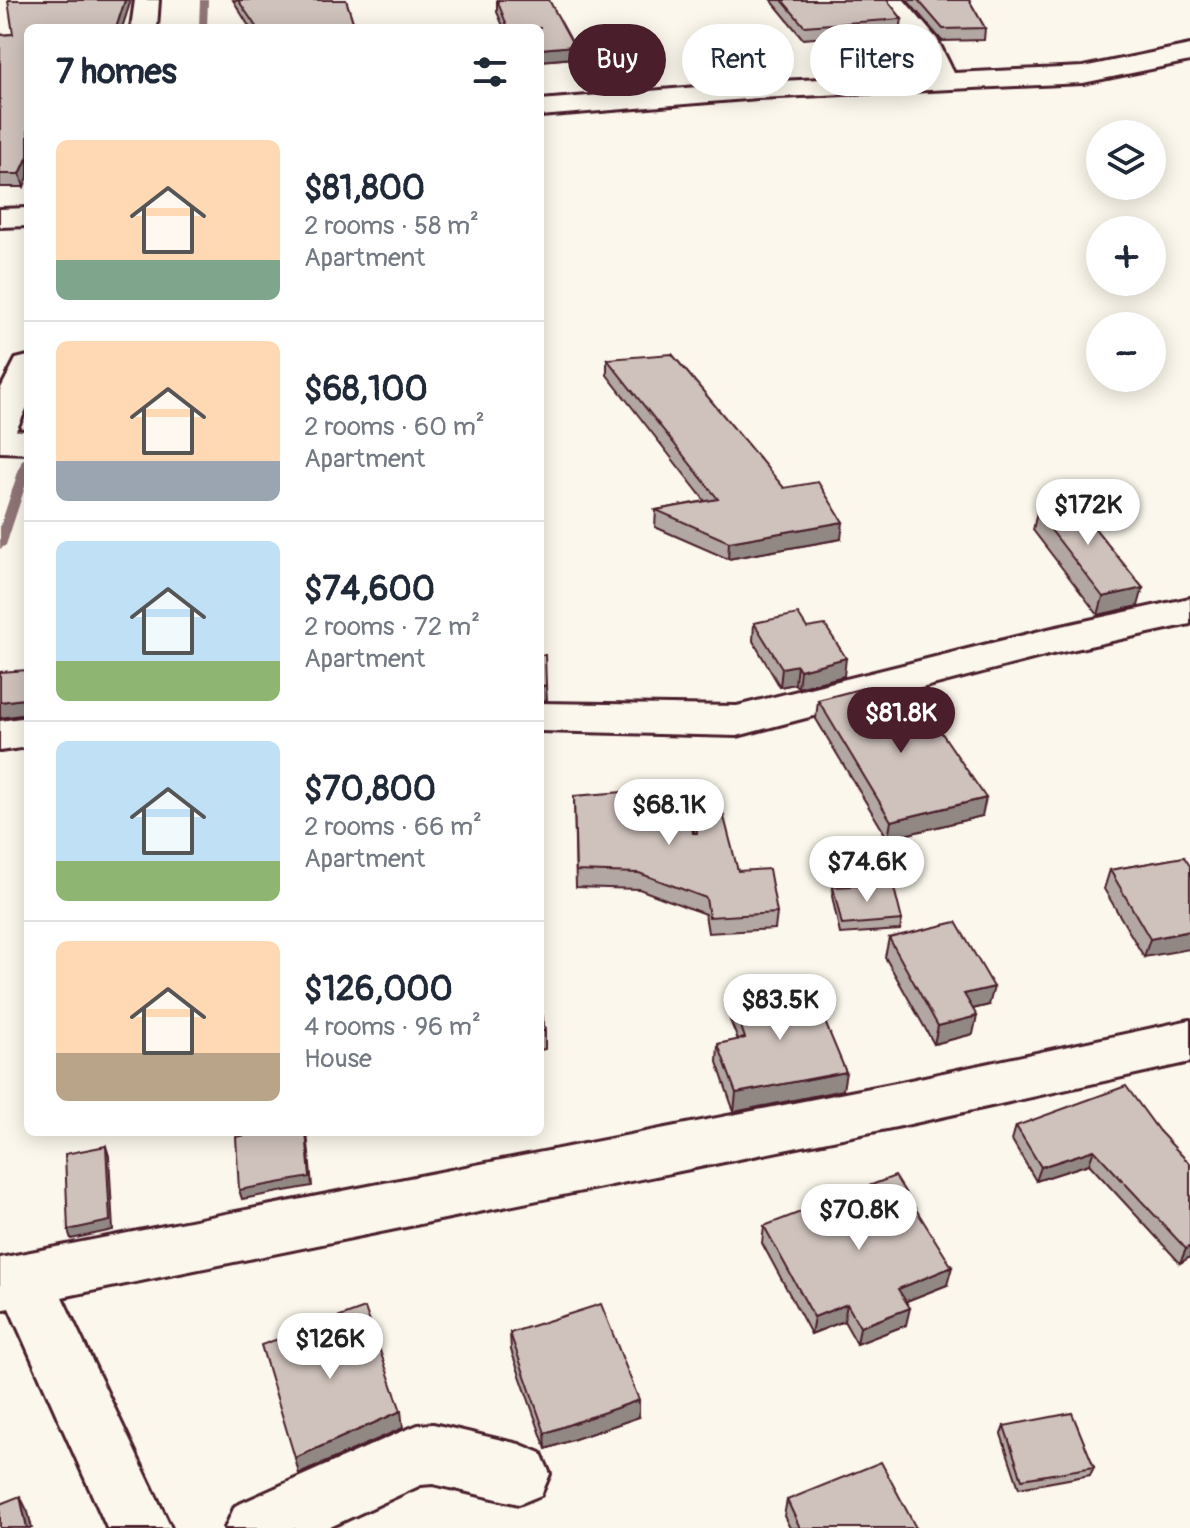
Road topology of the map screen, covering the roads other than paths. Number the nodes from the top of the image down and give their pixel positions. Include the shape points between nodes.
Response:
1 (891, 0) edge
2 (152, 1) edge
3 (145, 24) edge
4 (1190, 53) edge
5 (945, 82) junction
6 (544, 108) edge
7 (24, 217) edge
8 (0, 218) edge
9 (24, 384) edge
10 (12, 439) edge
11 (1190, 611) edge
12 (544, 717) edge
13 (24, 733) edge
14 (0, 736) edge
15 (1190, 1041) edge
16 (13, 1283) edge
17 (519, 1474) dead end
18 (139, 1528) edge
19 (257, 1528) edge

1 - 5 street via 924,39
2 - 3 street
4 - 5 street via 1083,75
5 - 6 street
7 - 8 street
9 - 10 street
11 - 12 street via 737,721
13 - 14 street
15 - 16 street
16 - 18 street
17 - 19 street via 418,1455

